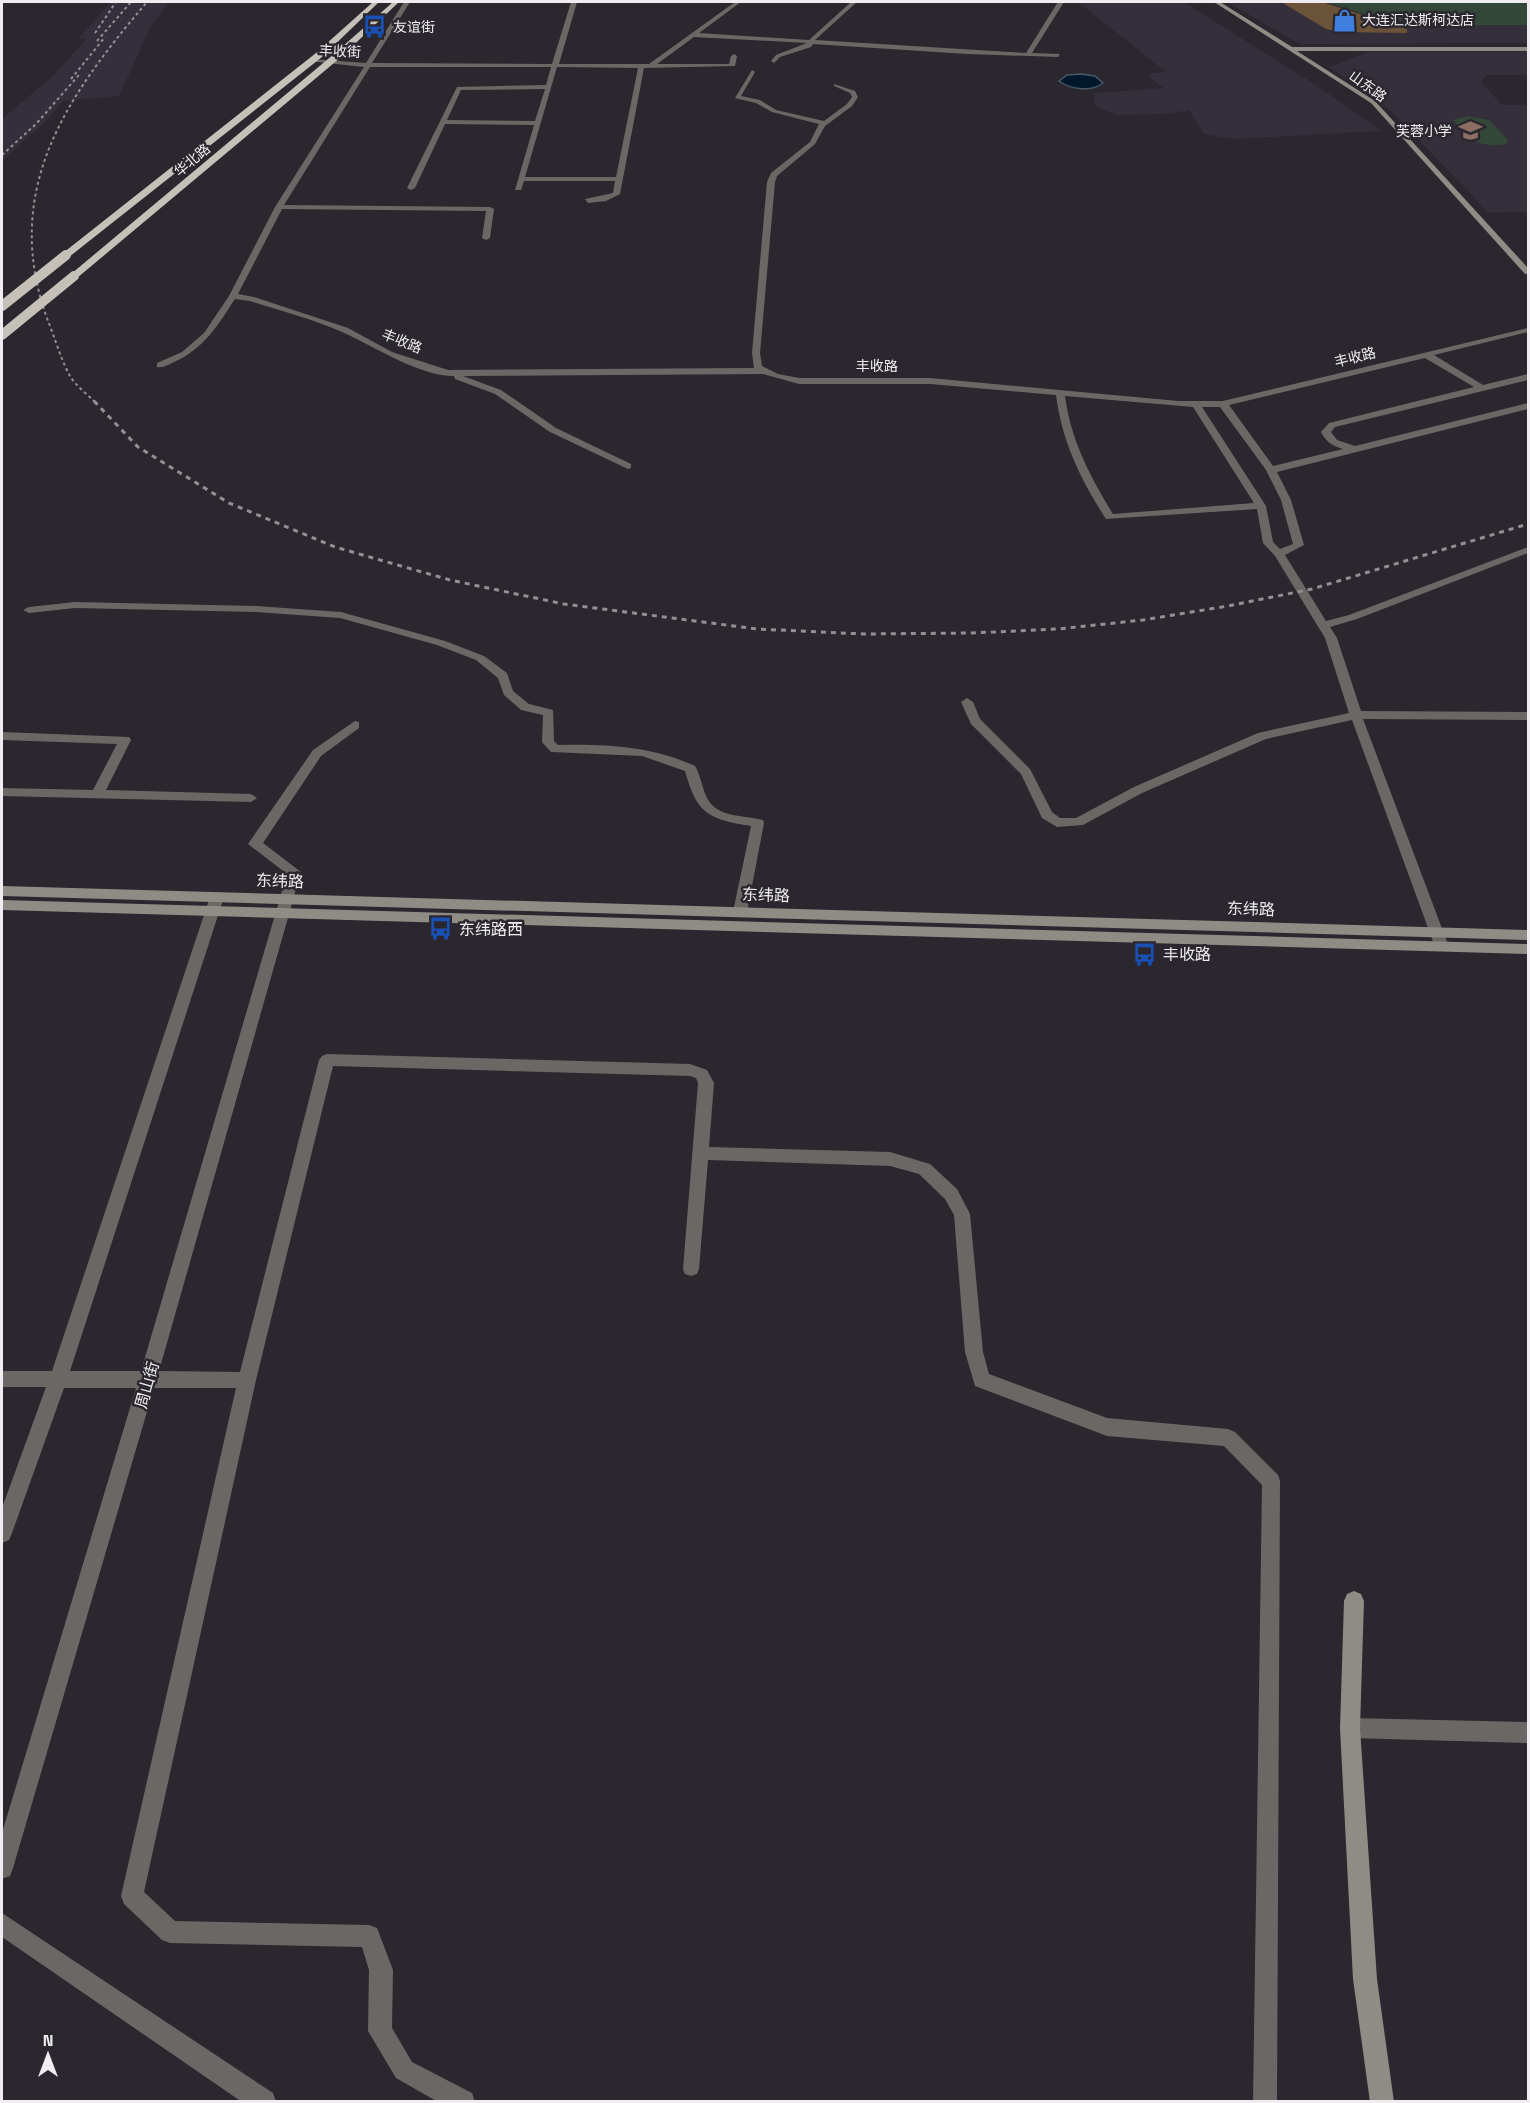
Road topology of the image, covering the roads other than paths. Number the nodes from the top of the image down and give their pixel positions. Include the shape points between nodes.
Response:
1 (376, 2) edge
2 (396, 2) edge
3 (407, 2) edge
4 (574, 2) edge
5 (738, 2) edge
6 (854, 2) edge
7 (1061, 2) edge
8 (1217, 2) edge
9 (695, 35) junction
10 (810, 44) junction
11 (1290, 49) junction
12 (1528, 49) edge
13 (1028, 55) junction
14 (1058, 55) dead end
15 (734, 56) dead end
16 (311, 61) junction
17 (774, 61) dead end
18 (330, 62) junction
19 (368, 65) junction
20 (554, 65) junction
21 (641, 66) junction
22 (651, 66) junction
23 (752, 72) dead end
24 (836, 85) dead end
25 (548, 87) junction
26 (442, 123) junction
27 (537, 123) junction
28 (825, 123) junction
29 (520, 179) junction
30 (620, 179) junction
31 (411, 188) dead end
32 (518, 188) dead end
33 (588, 201) dead end
34 (279, 207) junction
35 (486, 238) dead end
36 (1528, 272) edge
37 (233, 296) junction
38 (2, 306) edge
39 (1528, 330) edge
40 (2, 335) edge
41 (1427, 355) junction
42 (160, 365) dead end
43 (765, 371) junction
44 (447, 373) junction
45 (1528, 377) edge
46 (1480, 387) junction
47 (1060, 393) junction
48 (1196, 405) junction
49 (1223, 405) junction
50 (1528, 406) edge
51 (1353, 449) junction
52 (628, 466) dead end
53 (1271, 470) junction
54 (1261, 506) junction
55 (1528, 550) edge
56 (1279, 554) junction
57 (29, 610) dead end
58 (1323, 625) junction
59 (968, 702) dead end
60 (1356, 716) junction
61 (1528, 716) edge
62 (355, 725) dead end
63 (2, 736) edge
64 (2, 792) edge
65 (98, 795) junction
66 (251, 798) dead end
67 (2, 891) edge
68 (215, 904) junction
69 (2, 905) edge
70 (285, 906) junction
71 (740, 912) junction
72 (1437, 933) junction
73 (1528, 935) edge
74 (1442, 947) junction
75 (1528, 949) edge
76 (700, 1153) junction
77 (691, 1269) dead end
78 (2, 1379) edge
79 (58, 1379) junction
80 (148, 1379) junction
81 (247, 1380) junction
82 (2, 1533) edge
83 (1354, 1601) dead end
84 (1350, 1728) junction
85 (1528, 1733) edge
86 (2, 1868) edge
87 (2, 1924) edge
88 (264, 2102) edge
89 (463, 2102) edge
90 (1265, 2102) edge
91 (1382, 2102) edge

1 - 16 highway, 华北路
2 - 18 highway, 华北路
3 - 19 street
4 - 20 street
5 - 9 street
6 - 10 street
7 - 13 street
8 - 11 main road, 山东路
9 - 10 street
9 - 22 street
10 - 13 street
10 - 17 street
11 - 12 main road
11 - 36 main road, 山东路 via 1373,102
13 - 14 street
15 - 22 street, 丰收街 via 732,66
16 - 18 street, 丰收街
16 - 38 highway, 华北路, bridge
18 - 19 street, 丰收街
18 - 40 highway, 华北路, bridge
19 - 20 street, 丰收街
19 - 34 street
20 - 21 street, 丰收街
20 - 25 street
21 - 22 street, 丰收街
21 - 30 street
23 - 28 street via 737,97
24 - 28 street via 849,89 855,97
25 - 26 street via 459,88
25 - 27 street
26 - 27 street
26 - 31 street
27 - 29 street
28 - 43 street via 813,143 774,175 771,182 756,353 758,367
29 - 30 street
29 - 32 street
30 - 33 street via 616,194
34 - 35 street via 490,209
34 - 37 street
37 - 42 street via 207,335 185,354
37 - 44 street, 丰收路 via 345,330 389,354
39 - 41 street, 丰收路
41 - 46 street
41 - 49 street, 丰收路
43 - 44 street, 丰收路
43 - 47 street, 丰收路 via 799,381 930,381
44 - 52 street via 498,392 553,429
45 - 46 street
46 - 51 street via 1332,424 1326,432 1328,438
47 - 48 street, 丰收路
47 - 54 street via 1070,448 1110,518
48 - 49 street, 丰收路
48 - 54 street
49 - 53 street
50 - 51 street
51 - 53 street
53 - 56 street via 1286,500 1299,545
54 - 56 street via 1268,543
55 - 58 street
56 - 58 street
57 - 71 street via 86,606 341,615 480,658 503,676 508,692 525,707 549,713 548,742 555,749 609,747 672,759 691,769 699,801 709,812 758,823
58 - 60 street via 1331,638
59 - 60 street via 975,722 1026,772 1047,815 1057,823 1078,822 1138,790 1262,736
60 - 61 street
60 - 72 street
62 - 70 street, 周山街 via 317,753 255,844 294,872
63 - 65 street via 125,740
64 - 65 street
65 - 66 street
67 - 68 main road, 东纬路
68 - 69 main road, 东纬路
68 - 70 main road, 东纬路
68 - 79 street
70 - 71 main road, 东纬路
70 - 74 main road, 东纬路
70 - 80 street, 周山街
71 - 72 main road, 东纬路
72 - 73 main road, 东纬路
72 - 74 street
74 - 75 main road, 东纬路
76 - 77 street
76 - 81 street via 706,1083 702,1074 690,1070 327,1060
76 - 90 street via 890,1158 924,1169 951,1194 962,1214 974,1352 981,1380 1107,1426 1228,1438 1270,1482
78 - 79 street
79 - 80 street
79 - 82 street
80 - 81 street
80 - 86 street, 周山街
81 - 89 street via 132,1896 170,1932 369,1936 381,1970 380,2031 404,2070
83 - 84 main road
84 - 85 street
84 - 91 main road via 1365,1979
87 - 88 street

